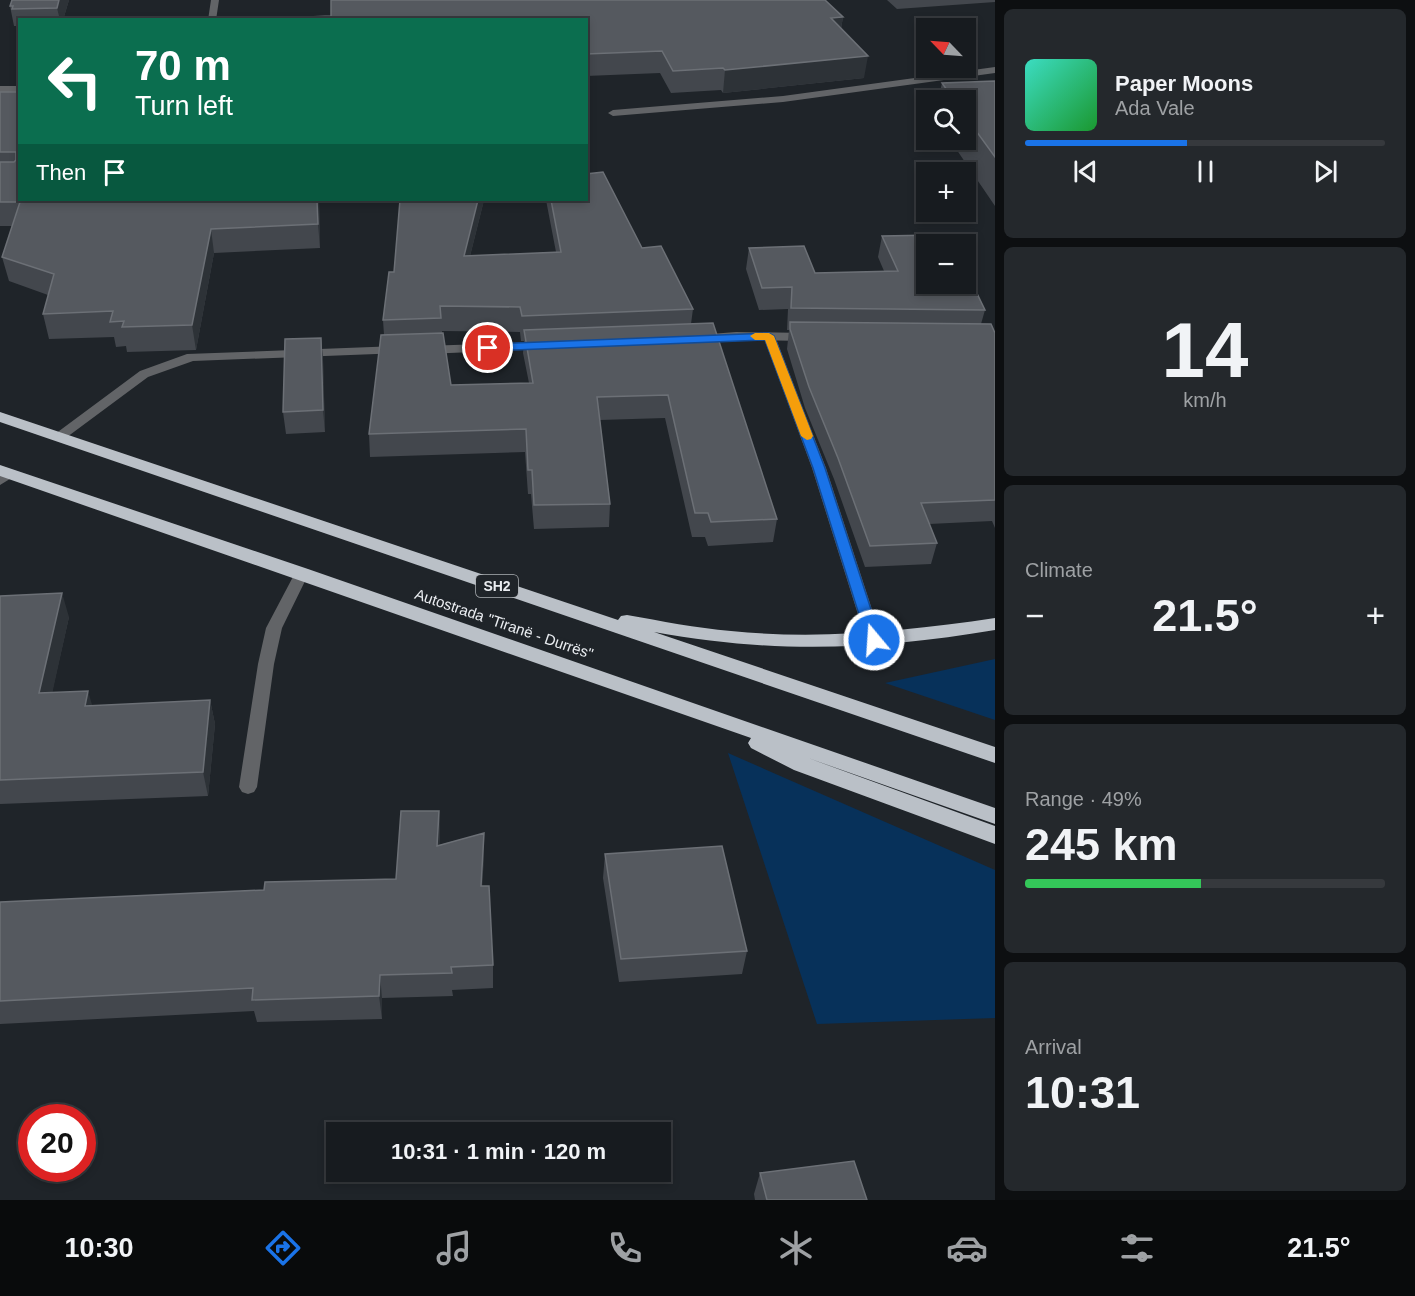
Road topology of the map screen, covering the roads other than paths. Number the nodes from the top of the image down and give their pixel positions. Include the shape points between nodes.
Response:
1 (215, 0) edge
2 (212, 18) edge
3 (995, 70) edge
4 (0, 89) edge
5 (18, 89) edge
6 (614, 113) dead end
7 (769, 336) junction
8 (816, 337) edge
9 (681, 340) edge
10 (555, 346) edge
11 (0, 417) edge
12 (58, 437) junction
13 (4, 475) edge
14 (302, 573) junction
15 (579, 614) junction
16 (995, 624) edge
17 (874, 640) junction
18 (684, 706) junction
19 (995, 755) edge
20 (248, 787) dead end
21 (995, 816) edge
22 (995, 835) edge

1 - 2 street
3 - 6 street via 783,99
4 - 5 street
7 - 8 street
7 - 9 street
7 - 17 street via 819,468
10 - 12 street via 191,357 144,374
11 - 12 highway, SH2
12 - 15 highway, SH2
13 - 14 highway, Autostrada "Tiranë - Durrës"
14 - 18 highway, Autostrada "Tiranë - Durrës"
14 - 20 street via 274,628
15 - 17 highway via 730,638
15 - 19 highway, SH2
16 - 17 highway via 928,636
18 - 21 highway, Autostrada "Tiranë - Durrës"
18 - 22 highway via 801,764

